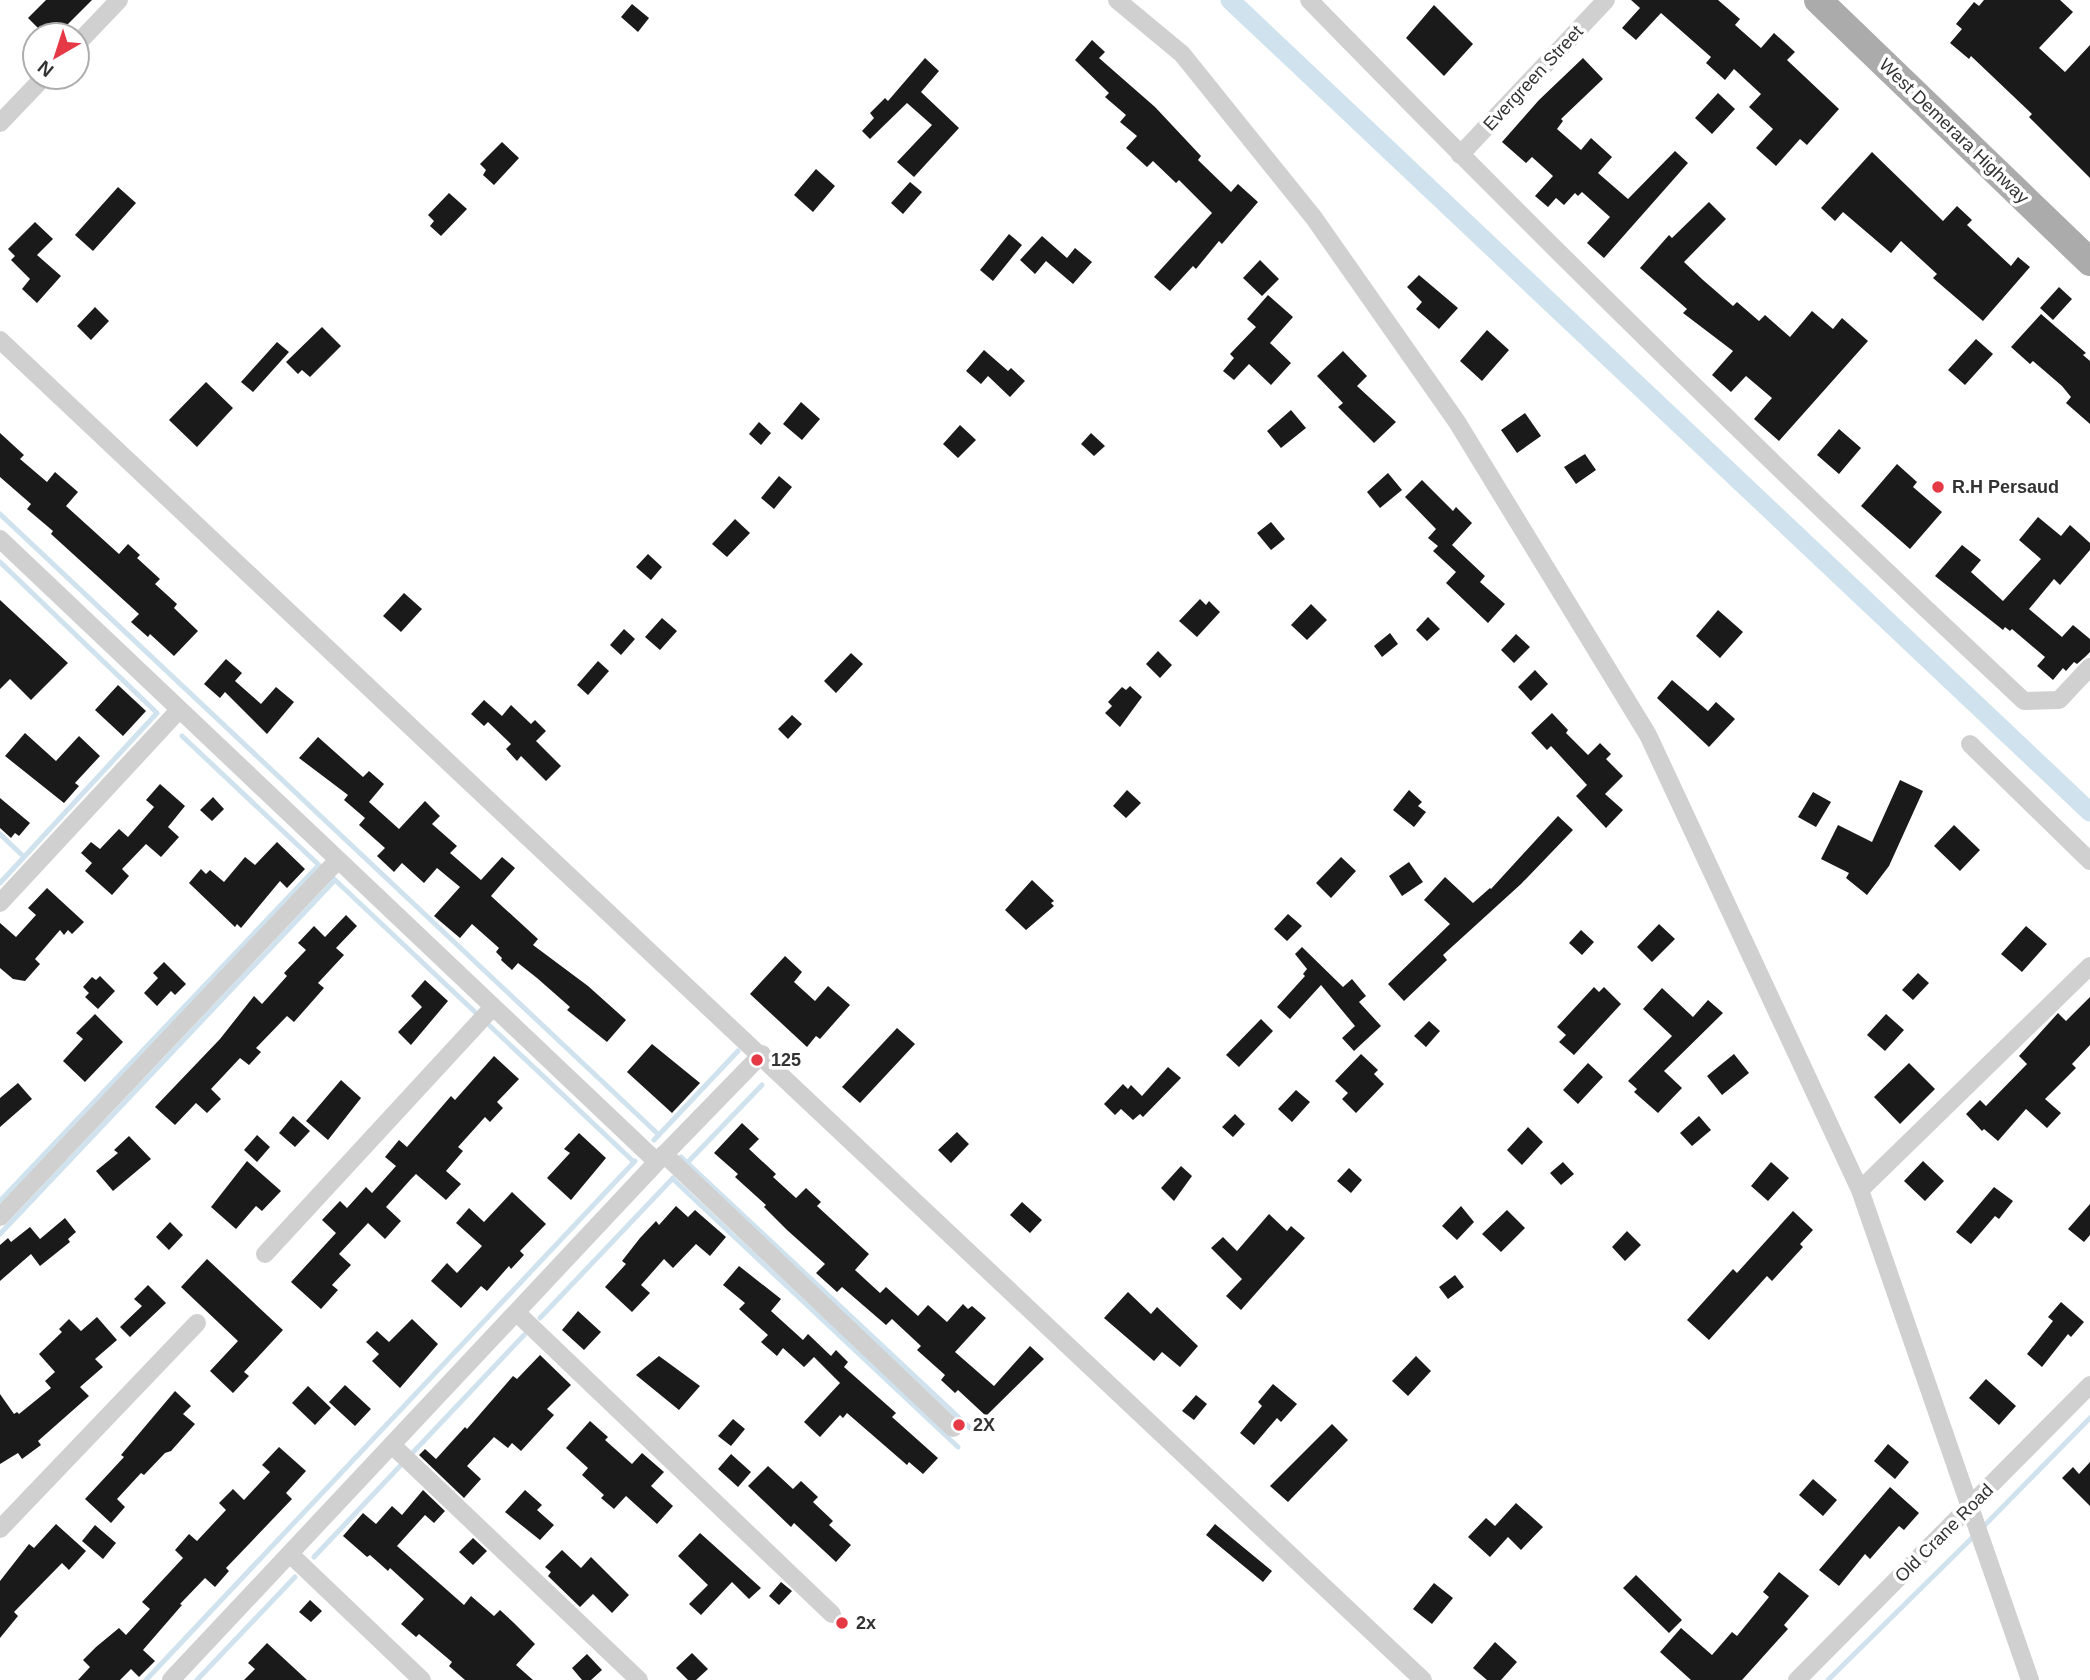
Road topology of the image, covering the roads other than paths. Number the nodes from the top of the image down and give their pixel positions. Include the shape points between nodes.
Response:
1 (119, 0) edge
2 (1117, 0) edge
3 (1309, 0) edge
4 (1606, 0) edge
5 (1818, 0) edge
6 (91, 29) edge
7 (31, 91) edge
8 (0, 123) edge
9 (1460, 155) junction
10 (2090, 262) edge
11 (0, 340) edge
12 (0, 540) edge
13 (2090, 667) edge
14 (179, 710) junction
15 (1970, 744) dead end
16 (338, 860) junction
17 (2090, 861) edge
18 (0, 903) edge
19 (2090, 966) edge
20 (493, 1007) junction
21 (762, 1054) junction
22 (660, 1158) junction
23 (1860, 1190) junction
24 (0, 1217) edge
25 (265, 1254) dead end
26 (517, 1312) junction
27 (197, 1324) dead end
28 (2090, 1385) edge
29 (953, 1428) dead end
30 (392, 1445) junction
31 (1969, 1508) junction
32 (0, 1529) edge
33 (290, 1554) junction
34 (832, 1614) dead end
35 (171, 1680) edge
36 (422, 1680) edge
37 (639, 1680) edge
38 (1423, 1680) edge
39 (1797, 1680) edge
40 (2030, 1680) edge

1 - 6 street
2 - 23 street via 1191,64 1314,218 1457,422 1648,735
3 - 9 street
4 - 9 street, Evergreen Street
5 - 10 main road, West Demerara Highway
7 - 8 street
9 - 13 street via 1862,550 2024,701 2059,700
11 - 21 street
12 - 14 street
14 - 16 street
14 - 18 street
15 - 17 street
16 - 20 street
16 - 24 street
19 - 23 street
20 - 22 street
20 - 25 street
21 - 22 street
21 - 38 street
22 - 26 street
22 - 29 street
23 - 31 street
26 - 30 street
26 - 34 street
27 - 32 street
28 - 31 street, Old Crane Road
30 - 33 street
30 - 37 street
31 - 39 street, Old Crane Road
31 - 40 street
33 - 35 street
33 - 36 street

